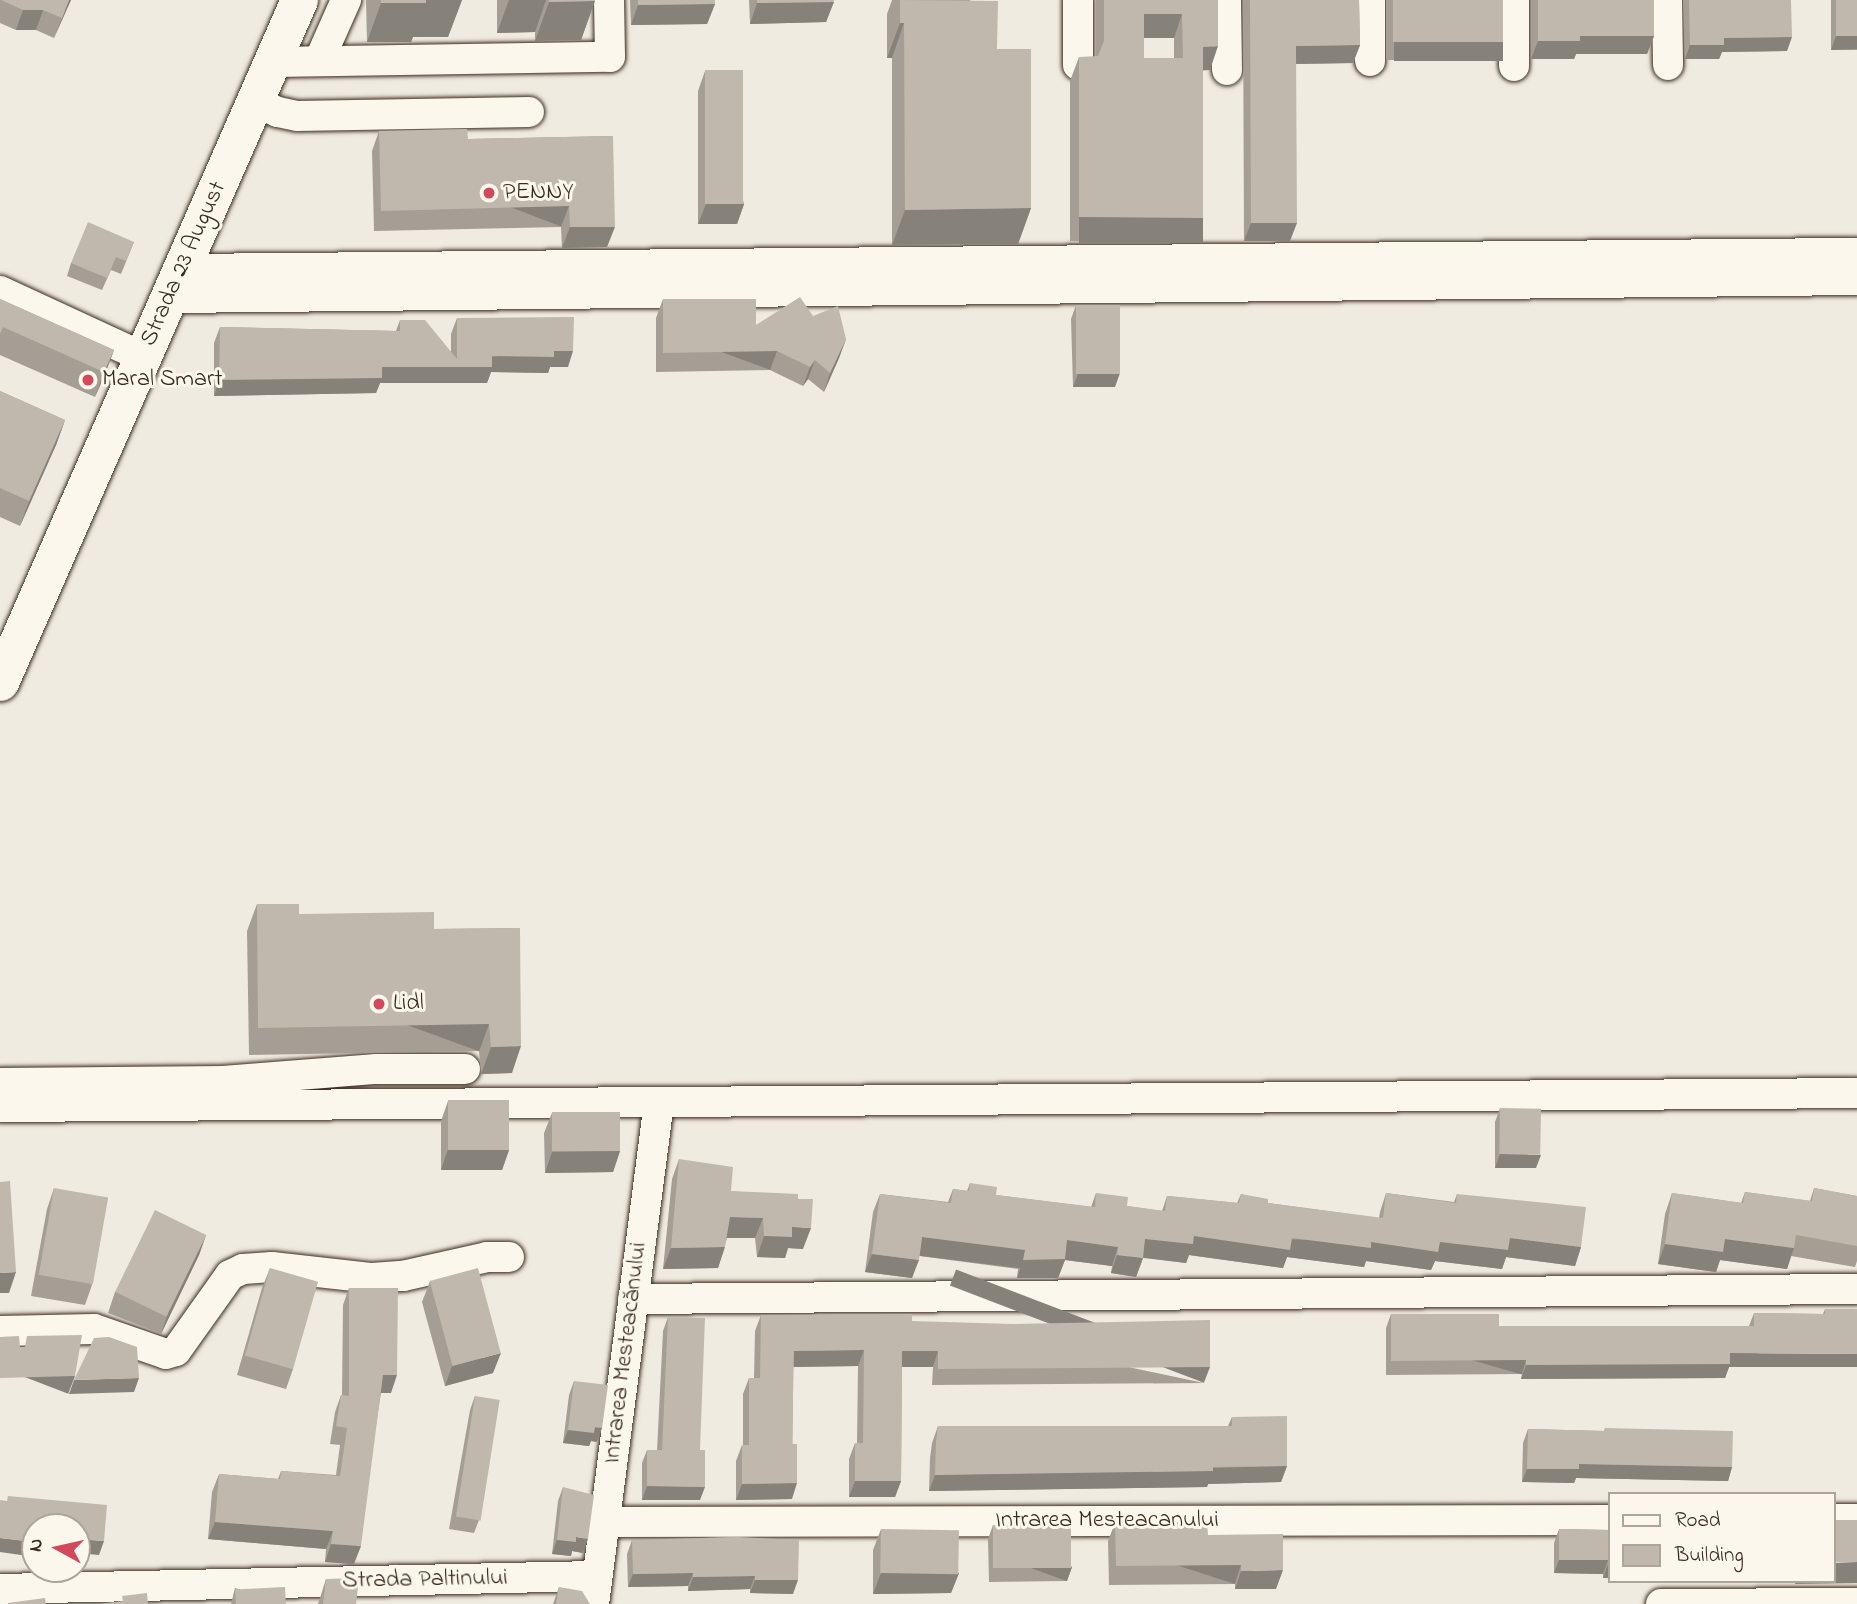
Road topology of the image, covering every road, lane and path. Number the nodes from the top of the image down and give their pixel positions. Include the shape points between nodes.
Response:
1 (299, 0) edge
2 (346, 0) edge
3 (609, 0) edge
4 (1078, 0) edge
5 (1226, 0) edge
6 (1370, 0) edge
7 (1514, 0) edge
8 (1667, 0) edge
9 (319, 61) junction
10 (1370, 61) dead end
11 (272, 62) junction
12 (1078, 65) edge
13 (1668, 65) dead end
14 (1514, 66) dead end
15 (1227, 70) dead end
16 (255, 102) junction
17 (529, 112) dead end
18 (1857, 253) edge
19 (1857, 280) edge
20 (175, 283) junction
21 (0, 291) edge
22 (143, 356) junction
23 (0, 682) edge
24 (465, 1069) dead end
25 (0, 1083) edge
26 (1857, 1093) edge
27 (659, 1102) junction
28 (0, 1107) edge
29 (509, 1257) dead end
30 (1857, 1289) edge
31 (633, 1299) junction
32 (0, 1331) edge
33 (1836, 1519) edge
34 (1857, 1519) edge
35 (1608, 1520) edge
36 (604, 1522) junction
37 (0, 1589) edge
38 (596, 1590) edge
39 (189, 1595) edge
40 (1857, 1603) edge
41 (1661, 1604) edge

1 - 11 main road, Strada 23 August
2 - 9 street
3 - 9 street via 610,57
4 - 12 street
5 - 15 street
6 - 10 street
7 - 14 street
8 - 13 street
9 - 11 street
11 - 16 main road, Strada 23 August
16 - 17 street via 297,116
16 - 20 main road, Strada 23 August
18 - 20 street
19 - 20 street
20 - 22 main road, Strada 23 August
21 - 22 street
22 - 23 main road, Strada 23 August
24 - 25 street via 377,1069 223,1081
26 - 27 street
27 - 28 street
27 - 31 street, Intrarea Mesteacănului
29 - 32 street via 373,1278 272,1267 243,1269 230,1275 176,1351 166,1354 94,1329
30 - 31 street
31 - 36 street, Intrarea Mesteacănului
33 - 34 street
35 - 36 street, Intrarea Mesteacanului
36 - 38 street, Intrarea Mesteacănului
37 - 39 street, Strada Paltinului
38 - 39 street, Strada Paltinului
40 - 41 street

